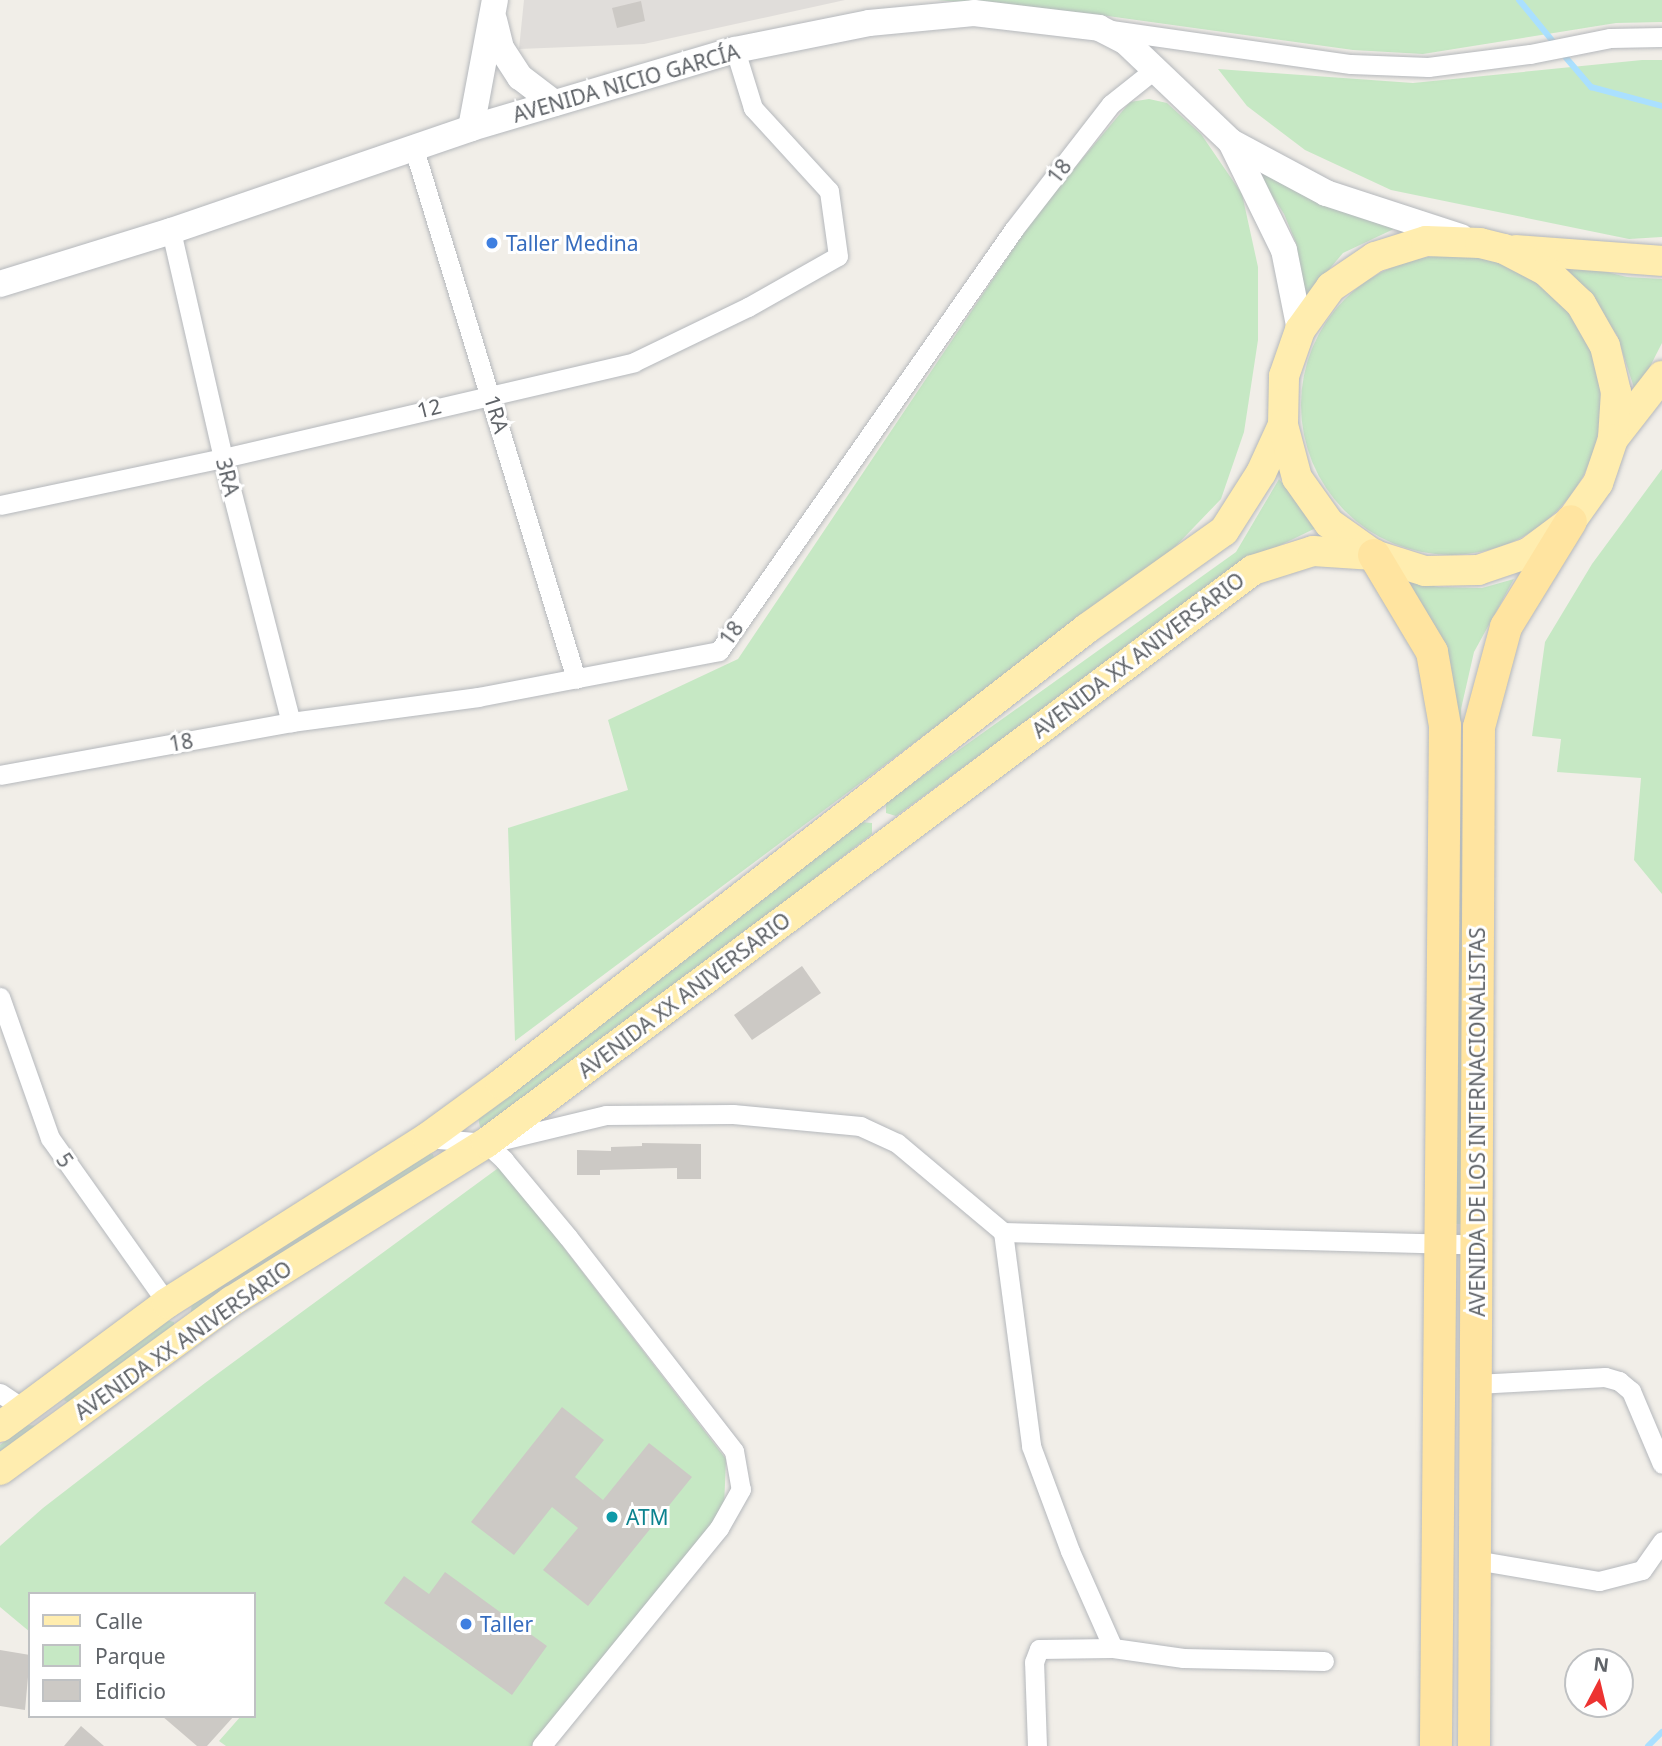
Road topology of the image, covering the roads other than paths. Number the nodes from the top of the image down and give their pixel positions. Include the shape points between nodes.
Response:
1 (494, 7) edge
2 (1100, 28) junction
3 (1662, 37) edge
4 (735, 50) junction
5 (1155, 69) junction
6 (554, 103) junction
7 (471, 128) junction
8 (1231, 142) junction
9 (414, 149) junction
10 (171, 231) junction
11 (1492, 246) junction
12 (1662, 261) edge
13 (0, 284) edge
14 (1300, 330) junction
15 (1662, 376) edge
16 (491, 393) junction
17 (1283, 425) junction
18 (1613, 439) junction
19 (223, 458) junction
20 (0, 505) edge
21 (1571, 521) junction
22 (1374, 555) junction
23 (576, 680) junction
24 (291, 722) junction
25 (0, 775) edge
26 (0, 997) edge
27 (428, 1138) junction
28 (486, 1143) junction
29 (1003, 1232) junction
30 (1440, 1244) junction
31 (1476, 1244) junction
32 (167, 1303) junction
33 (1476, 1384) junction
34 (12, 1401) edge
35 (0, 1427) edge
36 (1662, 1464) edge
37 (0, 1471) edge
38 (1662, 1541) edge
39 (1475, 1560) junction
40 (1113, 1648) junction
41 (1324, 1661) dead end
42 (541, 1746) edge
43 (1037, 1746) edge
44 (1436, 1746) edge
45 (1474, 1746) edge

1 - 6 main road via 501,48 520,77
1 - 7 main road
2 - 3 street via 1350,64 1428,67 1610,38
2 - 4 main road, AVENIDA NICIO GARCÍA via 974,13 869,23
2 - 5 main road, AVENIDA NICIO GARCÍA via 1126,42
4 - 6 main road, AVENIDA NICIO GARCÍA
4 - 16 street, 12 via 753,108 829,191 838,256 748,307 634,362
5 - 8 main road, AVENIDA NICIO GARCÍA
5 - 23 street, 18 via 1111,104 1014,229 719,651
6 - 7 main road, AVENIDA NICIO GARCÍA
7 - 9 main road, AVENIDA NICIO GARCÍA
8 - 11 main road via 1326,192
8 - 14 main road via 1284,250
9 - 10 main road, AVENIDA NICIO GARCÍA
9 - 16 street, 1RA
10 - 13 main road, AVENIDA NICIO GARCÍA
10 - 19 street, 3RA
11 - 12 main road
11 - 14 main road via 1426,241 1375,257 1331,287
11 - 18 main road via 1546,271 1581,304 1605,346 1615,392
14 - 17 main road via 1284,376
15 - 18 main road
16 - 19 street, 12
16 - 23 street, 1RA
17 - 22 main road via 1297,478 1329,523
17 - 27 main road, AVENIDA XX ANIVERSARIO via 1261,473 1224,531 1086,629
18 - 21 main road via 1598,483
19 - 20 street, 12
19 - 24 street, 3RA
21 - 22 main road via 1528,553 1478,570 1425,571
21 - 31 highway, AVENIDA DE LOS INTERNACIONALISTAS via 1506,627 1479,727
22 - 28 main road, AVENIDA XX ANIVERSARIO via 1313,551 1253,570
22 - 30 highway, AVENIDA DE LOS INTERNACIONALISTAS via 1432,652 1445,726
23 - 24 street, 18
24 - 25 street, 18
26 - 32 street, 5 via 50,1138
27 - 28 street
27 - 32 main road, AVENIDA XX ANIVERSARIO
28 - 29 street via 606,1115 733,1114 860,1126 897,1143
28 - 37 main road, AVENIDA XX ANIVERSARIO via 232,1301
28 - 42 street via 568,1237 734,1451 741,1489 719,1528
29 - 30 street
29 - 40 street via 1031,1446
30 - 31 street
30 - 44 highway, AVENIDA DE LOS INTERNACIONALISTAS
31 - 33 highway, AVENIDA DE LOS INTERNACIONALISTAS
32 - 34 main road, AVENIDA XX ANIVERSARIO
33 - 36 street via 1605,1377 1619,1381 1631,1391
33 - 39 highway, AVENIDA DE LOS INTERNACIONALISTAS
34 - 35 main road, AVENIDA XX ANIVERSARIO
38 - 39 street via 1642,1570 1600,1581
39 - 45 highway, AVENIDA DE LOS INTERNACIONALISTAS
40 - 41 street via 1183,1658
40 - 43 street via 1036,1653

